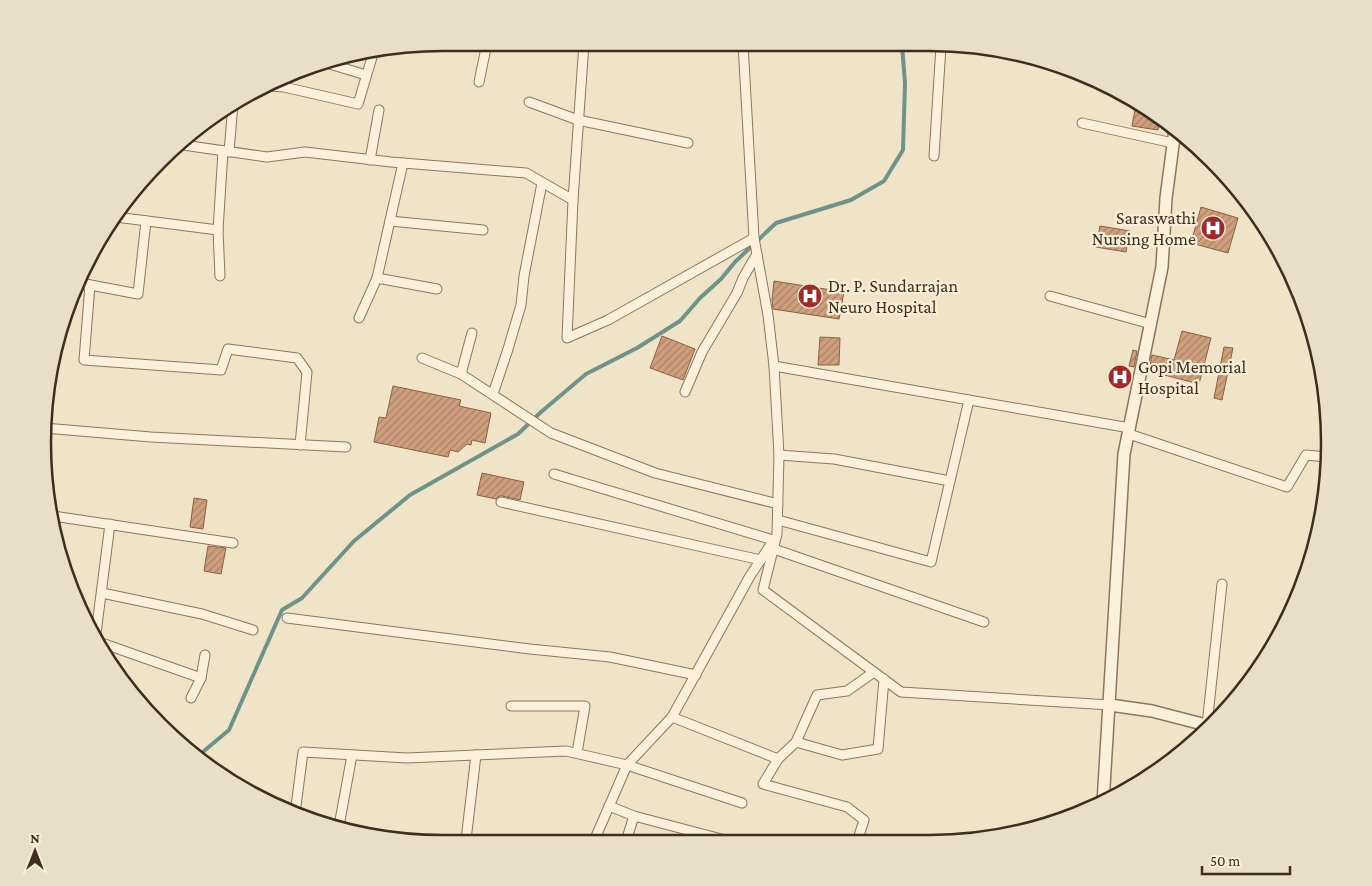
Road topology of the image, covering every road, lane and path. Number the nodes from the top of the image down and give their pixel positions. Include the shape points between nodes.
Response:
1 (485, 51) edge
2 (583, 51) edge
3 (743, 51) edge
4 (941, 51) edge
5 (372, 58) edge
6 (337, 66) edge
7 (366, 75) junction
8 (479, 82) dead end
9 (281, 87) edge
10 (528, 102) dead end
11 (379, 110) dead end
12 (232, 113) edge
13 (578, 120) junction
14 (1082, 123) dead end
15 (1174, 137) edge
16 (688, 143) dead end
17 (1173, 143) junction
18 (188, 146) edge
19 (226, 152) junction
20 (934, 156) dead end
21 (370, 160) junction
22 (403, 163) junction
23 (542, 182) junction
24 (573, 200) junction
25 (122, 218) edge
26 (146, 221) junction
27 (390, 221) junction
28 (218, 230) junction
29 (483, 230) dead end
30 (755, 245) junction
31 (220, 276) dead end
32 (377, 278) junction
33 (85, 284) edge
34 (90, 285) junction
35 (437, 289) dead end
36 (1050, 296) dead end
37 (359, 318) dead end
38 (1151, 324) junction
39 (472, 333) dead end
40 (422, 358) dead end
41 (774, 366) junction
42 (461, 374) junction
43 (685, 392) dead end
44 (493, 394) junction
45 (969, 400) junction
46 (52, 429) edge
47 (1129, 431) junction
48 (300, 445) junction
49 (346, 447) dead end
50 (779, 455) junction
51 (1320, 456) edge
52 (554, 474) dead end
53 (950, 480) junction
54 (501, 502) dead end
55 (778, 504) junction
56 (59, 517) edge
57 (778, 520) junction
58 (110, 524) junction
59 (775, 541) junction
60 (233, 543) dead end
61 (761, 560) junction
62 (1222, 584) dead end
63 (102, 593) junction
64 (287, 618) dead end
65 (984, 622) dead end
66 (98, 627) edge
67 (253, 630) dead end
68 (108, 645) edge
69 (205, 655) dead end
70 (874, 672) junction
71 (696, 674) junction
72 (201, 678) junction
73 (884, 679) junction
74 (191, 698) dead end
75 (1110, 705) junction
76 (511, 706) dead end
77 (1209, 717) edge
78 (672, 718) junction
79 (1202, 724) edge
80 (796, 742) junction
81 (577, 753) junction
82 (352, 755) junction
83 (476, 755) junction
84 (778, 759) junction
85 (628, 765) junction
86 (1104, 793) edge
87 (742, 803) dead end
88 (296, 806) edge
89 (609, 806) junction
90 (634, 816) junction
91 (340, 820) edge
92 (467, 835) edge
93 (597, 835) edge
94 (628, 835) edge
95 (706, 835) edge
96 (859, 835) edge

1 - 8 street
2 - 13 street
3 - 30 street
4 - 20 street
5 - 7 street
6 - 7 street
7 - 9 street via 358,104
10 - 13 street
11 - 21 street
12 - 19 street
13 - 16 street
13 - 24 street
14 - 17 street
15 - 17 street
17 - 38 street via 1162,267
18 - 19 street
19 - 21 street via 267,157 305,152
19 - 28 street
21 - 22 street
22 - 23 street via 526,173
22 - 27 street
23 - 24 street
23 - 44 street via 520,305
24 - 30 street via 567,338
25 - 26 street
26 - 28 street
26 - 34 street via 138,294
27 - 29 street
27 - 32 street
28 - 31 street
30 - 41 street
30 - 43 street via 737,293 706,345
32 - 35 street
32 - 37 street
33 - 34 street
34 - 48 street via 84,360 221,370 228,349 297,358 308,372
36 - 38 street
38 - 47 street
39 - 42 street
40 - 42 street
41 - 45 street
41 - 50 street
42 - 44 street
44 - 55 street via 551,433 655,473
45 - 47 street
45 - 53 street
46 - 48 street
47 - 51 street via 1288,487 1306,454
47 - 75 street via 1124,454
48 - 49 street
50 - 53 street via 834,459
50 - 55 street
52 - 59 street
53 - 57 street via 930,562
54 - 61 street
55 - 57 street
56 - 58 street
57 - 59 street
58 - 60 street
58 - 63 street
59 - 61 street
59 - 65 street
59 - 70 street via 763,590
61 - 71 street
62 - 77 street
63 - 66 street
63 - 67 street via 202,614
64 - 71 street via 610,657
68 - 72 street
69 - 72 street
70 - 73 street
70 - 80 street via 847,691 817,695
71 - 78 street
72 - 74 street
73 - 75 street via 901,692
73 - 80 street via 878,749 842,756
75 - 79 street
75 - 86 street
76 - 81 street via 584,706
78 - 84 street
78 - 85 street
80 - 84 street
81 - 83 street
81 - 85 street
82 - 83 street via 407,758
82 - 88 street via 304,752
82 - 91 street
83 - 92 street
84 - 96 street via 763,784 847,808 864,820
85 - 87 street
85 - 89 street
89 - 90 street
89 - 93 street
90 - 94 street
90 - 95 street

